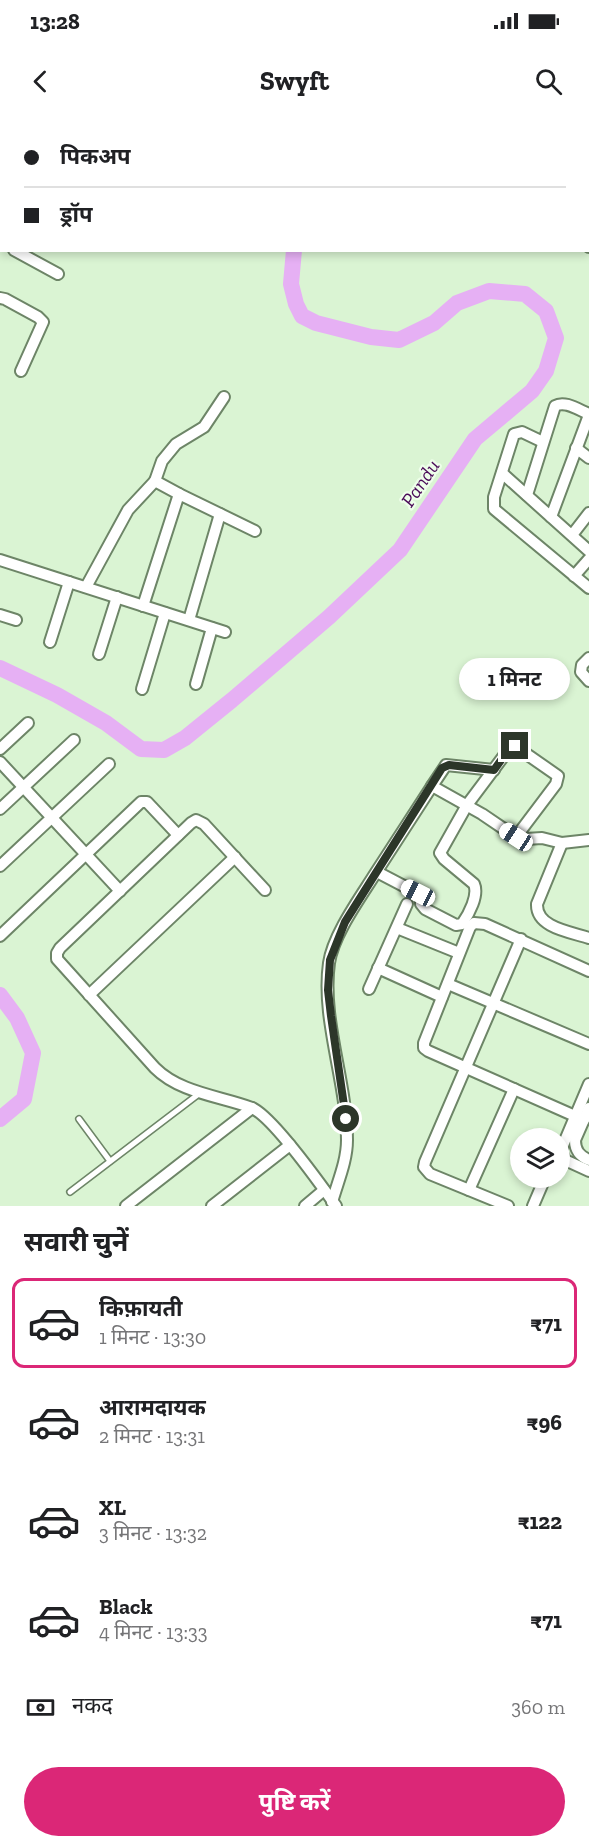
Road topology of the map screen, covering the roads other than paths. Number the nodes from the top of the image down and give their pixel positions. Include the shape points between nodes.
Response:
1 (18, 252) edge
2 (58, 274) dead end
3 (0, 298) edge
4 (21, 371) dead end
5 (224, 397) dead end
6 (589, 417) edge
7 (543, 442) junction
8 (576, 448) junction
9 (589, 458) edge
10 (502, 473) junction
11 (155, 481) junction
12 (179, 494) junction
13 (527, 495) junction
14 (589, 513) edge
15 (219, 514) junction
16 (551, 517) junction
17 (255, 531) dead end
18 (572, 535) junction
19 (589, 551) edge
20 (589, 559) edge
21 (0, 560) edge
22 (574, 576) junction
23 (69, 582) junction
24 (86, 587) junction
25 (589, 588) edge
26 (117, 597) junction
27 (143, 606) junction
28 (165, 613) junction
29 (0, 615) edge
30 (16, 620) dead end
31 (189, 620) junction
32 (212, 628) junction
33 (225, 632) dead end
34 (50, 642) dead end
35 (99, 654) dead end
36 (589, 658) edge
37 (589, 681) edge
38 (196, 684) dead end
39 (142, 688) dead end
40 (28, 723) dead end
41 (74, 740) dead end
42 (0, 749) edge
43 (0, 762) edge
44 (109, 764) dead end
45 (494, 770) junction
46 (432, 786) junction
47 (23, 787) junction
48 (467, 806) junction
49 (0, 809) edge
50 (52, 818) junction
51 (178, 835) junction
52 (516, 837) junction
53 (589, 840) edge
54 (562, 843) junction
55 (86, 854) junction
56 (235, 857) junction
57 (0, 866) edge
58 (377, 872) junction
59 (265, 890) dead end
60 (120, 891) junction
61 (407, 904) dead end
62 (397, 928) junction
63 (0, 936) edge
64 (521, 939) junction
65 (589, 939) edge
66 (459, 953) junction
67 (378, 968) junction
68 (589, 970) edge
69 (448, 984) junction
70 (369, 989) dead end
71 (89, 995) junction
72 (442, 997) junction
73 (494, 1002) junction
74 (589, 1044) edge
75 (466, 1067) junction
76 (589, 1084) edge
77 (514, 1089) junction
78 (201, 1092) junction
79 (252, 1108) junction
80 (589, 1108) edge
81 (579, 1118) junction
82 (79, 1119) dead end
83 (570, 1132) edge
84 (290, 1145) junction
85 (577, 1150) junction
86 (570, 1153) edge
87 (589, 1160) edge
88 (110, 1161) junction
89 (570, 1163) edge
90 (589, 1171) edge
91 (542, 1188) edge
92 (324, 1190) junction
93 (469, 1190) junction
94 (70, 1192) dead end
95 (334, 1204) edge
96 (126, 1206) edge
97 (212, 1206) edge
98 (305, 1206) edge
99 (508, 1206) edge
100 (534, 1206) edge

1 - 2 street
3 - 4 street via 43,322
5 - 11 street via 204,427 176,444 162,460
6 - 7 street via 560,403 553,411
6 - 8 street
7 - 10 street via 522,432 514,434
7 - 13 street
8 - 9 street
8 - 16 street
10 - 13 street
10 - 22 street via 494,509
11 - 12 street
11 - 24 street via 128,510
12 - 15 street
12 - 27 street
13 - 16 street
14 - 18 street
15 - 17 street
15 - 31 street
16 - 18 street
18 - 19 street
20 - 22 street
21 - 23 street
22 - 25 street
23 - 24 street
23 - 34 street
24 - 26 street
26 - 27 street
26 - 35 street
27 - 28 street
28 - 31 street
28 - 39 street
29 - 30 street
31 - 32 street
32 - 33 street
32 - 38 street
36 - 37 street via 580,672
40 - 42 street
41 - 47 street
43 - 47 street
44 - 50 street
45 - 46 street via 446,765
45 - 48 street
45 - 52 street via 515,746 558,776
46 - 48 street
46 - 58 street
47 - 49 street
47 - 50 street
48 - 52 street
48 - 58 street via 441,853 476,887 462,924 456,925 425,909 421,895
50 - 55 street
50 - 57 street
51 - 55 street via 147,802 141,802
51 - 56 street via 191,823 201,821
51 - 60 street
52 - 54 street
53 - 54 street
54 - 65 street via 537,912 552,926
55 - 60 street
55 - 63 street
56 - 59 street
56 - 71 street
58 - 95 street via 345,922 330,960 328,990 347,1140
60 - 71 street via 57,953 60,964
61 - 62 street
62 - 66 street
62 - 67 street
64 - 66 street via 474,923
64 - 68 street
64 - 73 street
66 - 69 street
67 - 70 street
67 - 72 street
69 - 72 street
69 - 73 street
71 - 78 street via 161,1074
72 - 75 street via 424,1048
73 - 74 street
73 - 75 street
75 - 77 street
75 - 93 street via 424,1167 430,1174
76 - 81 street
77 - 81 street
77 - 93 street
78 - 79 street
78 - 88 lane
79 - 84 street via 269,1120
79 - 96 street
80 - 81 street
81 - 83 street
81 - 85 street
82 - 88 lane
84 - 92 street
84 - 97 street
85 - 86 street
85 - 87 street
88 - 94 lane
89 - 90 street
91 - 100 street
92 - 95 street
92 - 98 street
93 - 99 street

